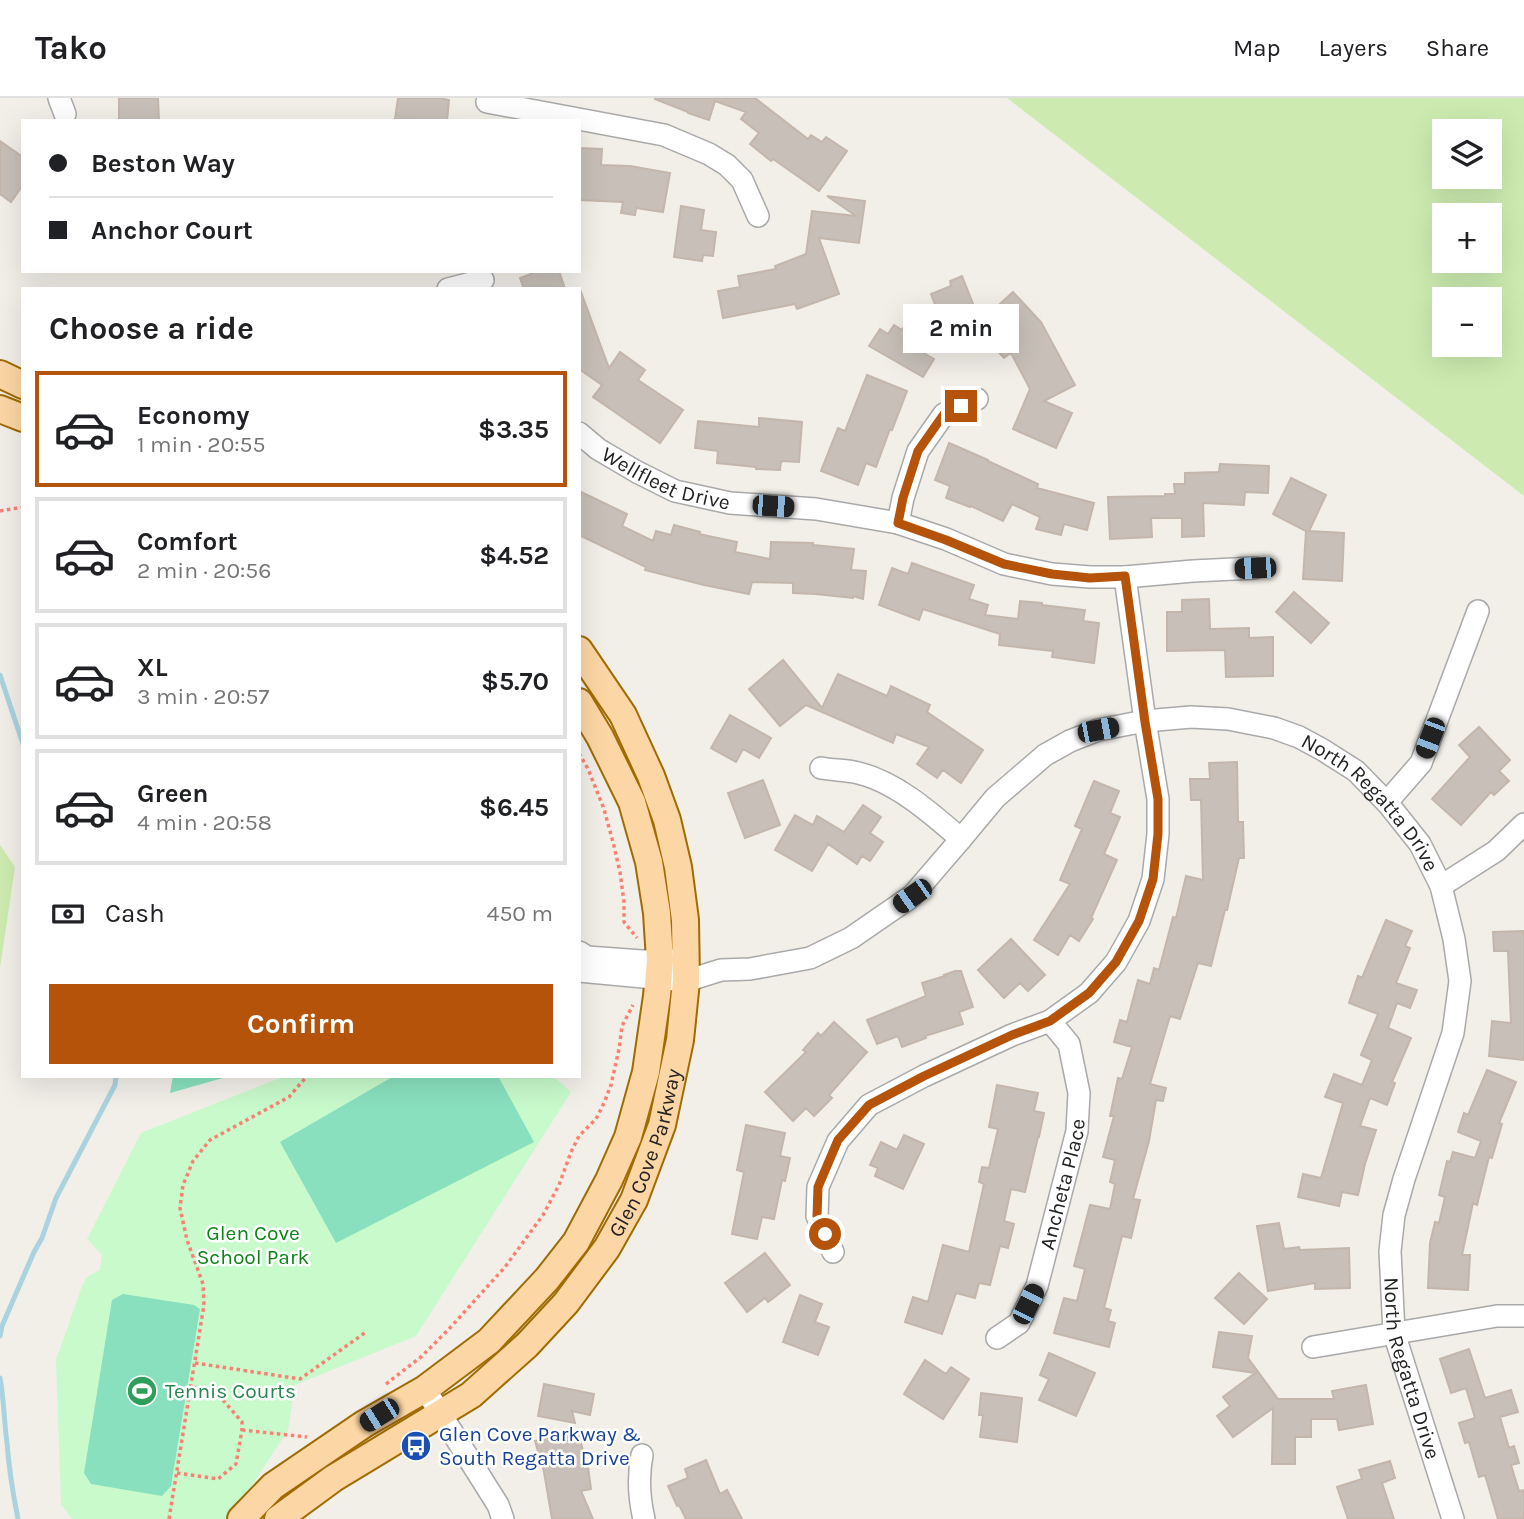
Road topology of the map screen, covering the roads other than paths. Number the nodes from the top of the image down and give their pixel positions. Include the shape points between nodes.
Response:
1 (486, 107) edge
2 (562, 119) edge
3 (581, 122) edge
4 (758, 216) dead end
5 (484, 280) edge
6 (456, 287) edge
7 (0, 374) edge
8 (21, 384) edge
9 (977, 399) dead end
10 (0, 409) edge
11 (21, 417) edge
12 (581, 435) edge
13 (898, 523) junction
14 (1255, 568) dead end
15 (1125, 576) junction
16 (1478, 611) dead end
17 (581, 653) edge
18 (581, 705) edge
19 (1145, 722) junction
20 (821, 768) dead end
21 (1387, 802) junction
22 (1524, 824) edge
23 (961, 839) junction
24 (1441, 886) junction
25 (581, 953) edge
26 (651, 969) junction
27 (686, 970) junction
28 (581, 971) edge
29 (1050, 1021) junction
30 (833, 1252) dead end
31 (1524, 1316) edge
32 (1394, 1333) junction
33 (997, 1338) dead end
34 (1313, 1347) dead end
35 (425, 1389) junction
36 (440, 1414) junction
37 (642, 1455) dead end
38 (241, 1519) edge
39 (278, 1519) edge
40 (503, 1519) edge
41 (644, 1519) edge
42 (1453, 1519) edge

1 - 2 street
3 - 4 street via 664,135 709,154 741,180
5 - 6 street
7 - 8 main road
9 - 13 street via 944,414 918,451
10 - 11 main road
12 - 13 street, Wellfleet Drive via 598,449 675,491 730,503 816,509
13 - 15 street, Wellfleet Drive via 1004,564 1090,578
14 - 15 street, Wellfleet Drive
15 - 19 street
16 - 21 street via 1420,763
17 - 27 main road, Glen Cove Parkway via 623,715 667,820 685,920
18 - 26 main road, Glen Cove Parkway via 632,802 649,862 657,913
19 - 21 street, North Regatta Drive via 1191,717 1274,728 1299,737 1356,771
19 - 23 street, North Regatta Drive via 1098,730 1045,755 995,798
19 - 29 street via 1158,799 1153,879 1139,921 1116,962 1089,993
20 - 23 street via 855,772 889,784
21 - 24 street, North Regatta Drive via 1420,844
22 - 24 street via 1496,851
23 - 27 street, North Regatta Drive via 912,896 851,938 810,958 750,969
24 - 32 street, North Regatta Drive via 1460,981 1453,1033 1395,1215 1390,1251
25 - 26 street
26 - 27 street, North Regatta Drive
26 - 28 street
26 - 35 main road, Glen Cove Parkway via 646,1072 628,1137 576,1242 489,1341
27 - 36 main road, Glen Cove Parkway via 680,1040 662,1125 635,1200 607,1248 558,1311 471,1395
29 - 30 street via 869,1105 838,1140 818,1187 817,1216
29 - 33 street, Ancheta Place via 1069,1044 1079,1093 1077,1131 1037,1286 1019,1322
31 - 32 street via 1497,1316
32 - 34 street
32 - 42 street, North Regatta Drive
35 - 36 street
35 - 38 main road, Glen Cove Parkway via 273,1486
36 - 39 main road, Glen Cove Parkway via 334,1478
36 - 40 street
37 - 41 street

